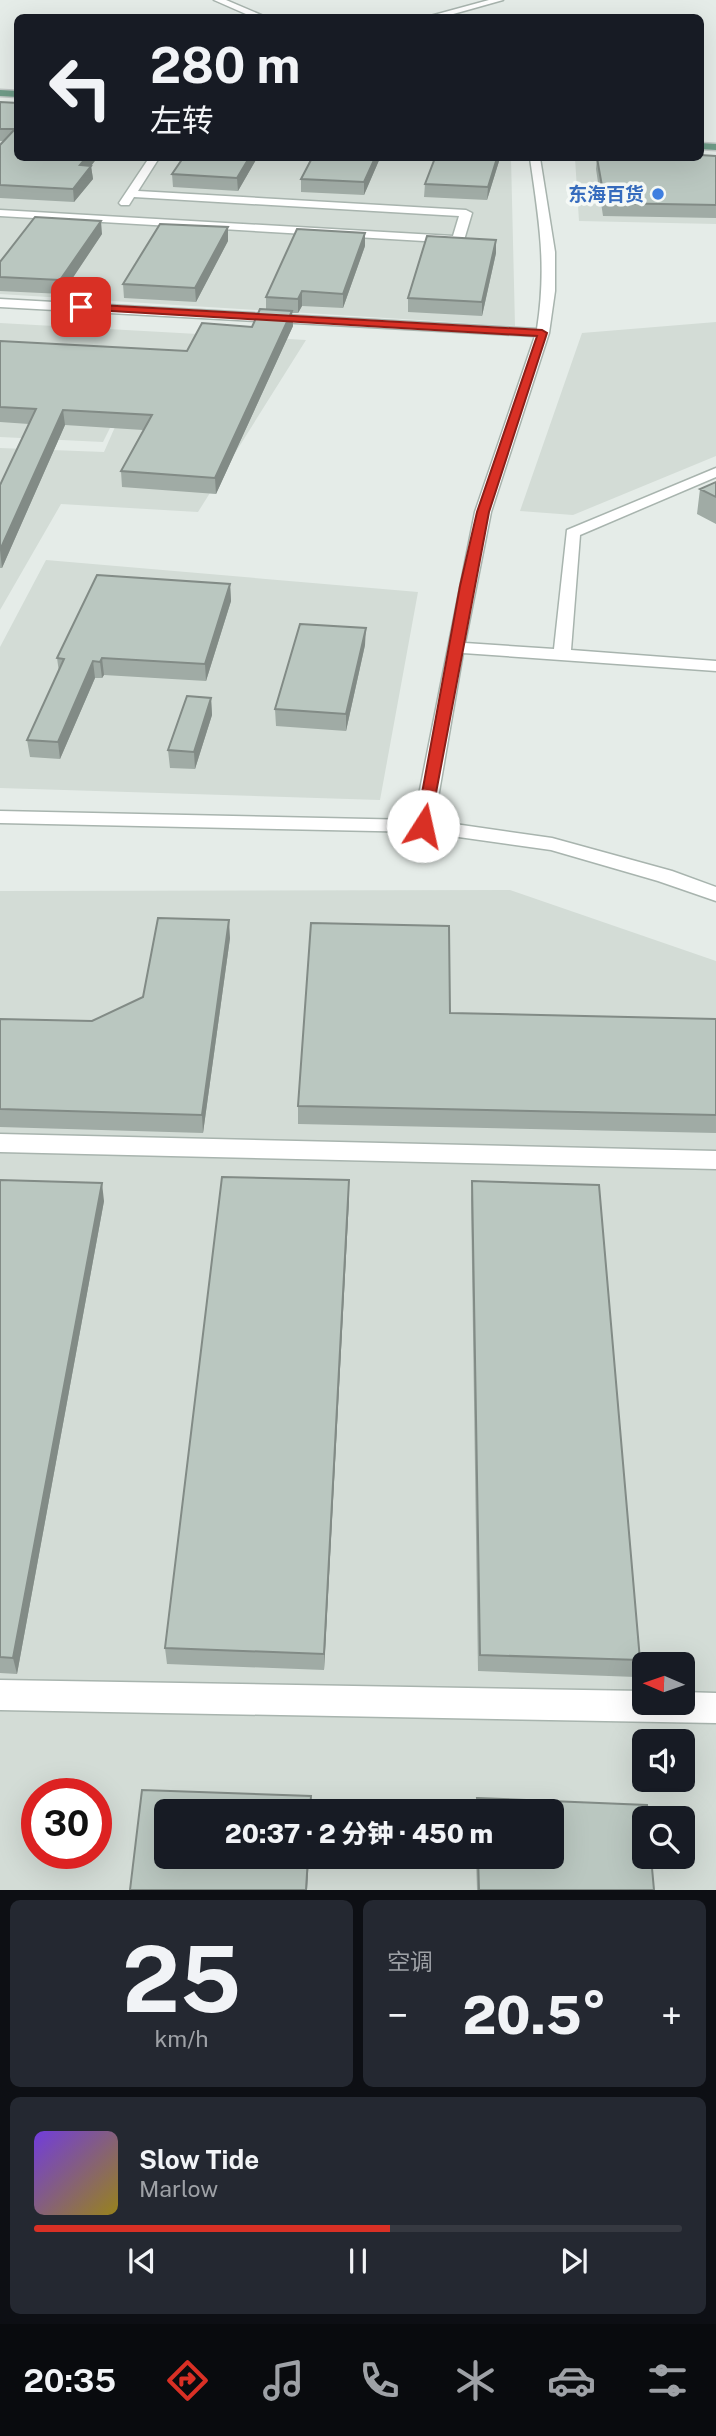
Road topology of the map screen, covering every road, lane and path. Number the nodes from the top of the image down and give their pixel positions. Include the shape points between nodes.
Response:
1 (218, 0) edge
2 (499, 0) edge
3 (254, 14) edge
4 (443, 14) edge
5 (152, 161) edge
6 (535, 161) edge
7 (131, 194) junction
8 (0, 213) edge
9 (115, 220) junction
10 (0, 303) edge
11 (542, 333) junction
12 (716, 471) edge
13 (456, 647) junction
14 (562, 655) junction
15 (716, 666) edge
16 (1, 822) edge
17 (423, 826) junction
18 (716, 894) edge
19 (0, 1143) edge
20 (716, 1160) edge
21 (0, 1695) edge
22 (716, 1707) edge

1 - 3 street
2 - 4 street
5 - 7 street
6 - 11 street via 549,252
7 - 9 street
7 - 9 street via 467,213 458,240
8 - 9 street
10 - 11 street
11 - 13 street via 483,512
12 - 14 street via 572,533
13 - 14 street
13 - 17 street
14 - 15 street
16 - 17 street
17 - 18 street via 552,844
19 - 20 street
21 - 22 street

